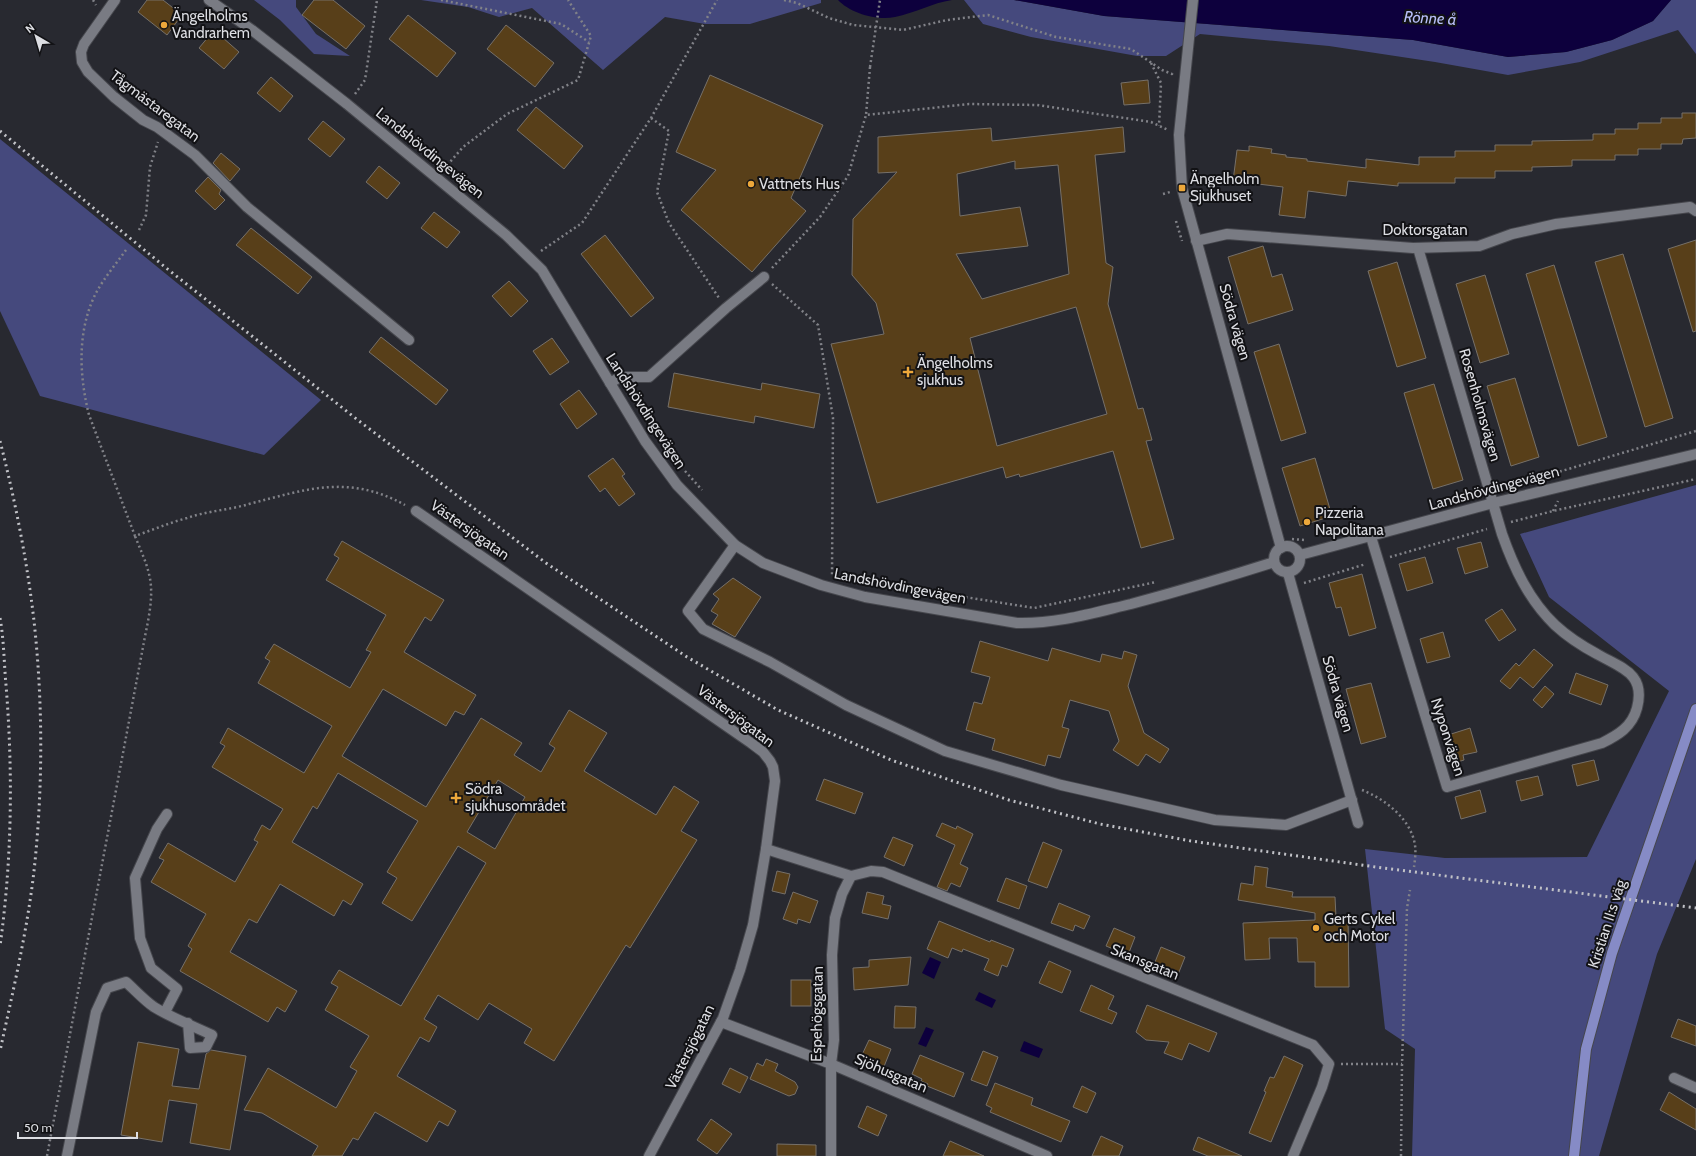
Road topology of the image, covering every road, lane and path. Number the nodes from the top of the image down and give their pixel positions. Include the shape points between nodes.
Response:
1 (115, 0) edge
2 (209, 0) edge
3 (377, 0) edge
4 (441, 0) edge
5 (568, 0) edge
6 (717, 0) edge
7 (784, 0) edge
8 (880, 0) edge
9 (1193, 0) edge
10 (589, 42) junction
11 (1151, 62) junction
12 (1172, 74) dead end
13 (347, 104) junction
14 (866, 115) junction
15 (651, 118) junction
16 (1160, 126) junction
17 (157, 127) junction
18 (1179, 135) junction
19 (437, 178) junction
20 (1173, 192) dead end
21 (1162, 194) dead end
22 (1696, 211) edge
23 (139, 230) dead end
24 (1196, 241) junction
25 (534, 247) dead end
26 (1418, 248) junction
27 (126, 250) dead end
28 (541, 252) junction
29 (544, 254) dead end
30 (764, 277) junction
31 (726, 308) junction
32 (409, 340) dead end
33 (610, 383) junction
34 (1696, 454) edge
35 (683, 470) dead end
36 (705, 493) dead end
37 (1559, 498) dead end
38 (1493, 503) junction
39 (416, 511) joint
40 (1553, 511) dead end
41 (135, 536) junction
42 (1371, 537) junction
43 (735, 545) junction
44 (1281, 548) junction
45 (1300, 555) junction
46 (1274, 562) junction
47 (1288, 573) junction
48 (825, 574) dead end
49 (832, 576) junction
50 (840, 577) dead end
51 (848, 578) dead end
52 (1164, 580) dead end
53 (1696, 708) edge
54 (1628, 726) joint
55 (1347, 784) junction
56 (1352, 800) junction
57 (168, 814) dead end
58 (1358, 823) dead end
59 (766, 849) junction
60 (1414, 867) dead end
61 (851, 876) junction
62 (1410, 890) dead end
63 (165, 1012) junction
64 (720, 1022) junction
65 (188, 1023) dead end
66 (831, 1064) junction
67 (1329, 1064) junction
68 (1402, 1064) junction
69 (1674, 1078) dead end
70 (1696, 1088) edge
71 (47, 1156) edge
72 (67, 1156) edge
73 (650, 1156) edge
74 (831, 1156) edge
75 (1047, 1156) edge
76 (1293, 1156) edge
77 (1401, 1156) edge
78 (1574, 1156) edge

1 - 17 street, Tågmästaregatan via 84,44 81,52 82,62 88,72 114,97 143,120
2 - 13 street, Landshövdingevägen
3 - 13 path via 365,80
4 - 10 path via 561,24
5 - 10 path via 591,36
6 - 15 path
7 - 11 path via 853,25 903,30 947,20 988,15 1056,37 1131,49
8 - 14 path, bridge
9 - 18 street, Södra vägen
10 - 19 path via 578,80 506,114 464,147
11 - 12 path
11 - 16 path via 1161,83
13 - 19 street, Landshövdingevägen
14 - 16 path via 969,104 1037,105 1151,122
14 - 30 path via 848,176 820,217
15 - 28 path via 582,223
15 - 31 path via 669,130 657,192 669,223
16 - 18 path
17 - 23 path via 159,140 150,167 146,215
17 - 32 street, Tågmästaregatan via 195,155 247,207
18 - 24 street, Södra vägen via 1182,188
19 - 33 street, Landshövdingevägen via 506,234 542,270
20 - 21 path
22 - 26 street, Doktorsgatan via 1690,207 1564,223 1512,234 1479,246
24 - 26 street, Doktorsgatan via 1227,234 1244,234
24 - 44 street, Södra vägen
25 - 28 path
26 - 38 street, Rosenholmsvägen
27 - 41 path via 97,292 87,313 82,376 89,415
28 - 29 path
30 - 31 street
30 - 49 path via 818,325 833,418
31 - 33 street via 650,377 620,378
33 - 43 street, Landshövdingevägen via 645,441 677,485
34 - 38 street, Landshövdingevägen
35 - 36 path
37 - 40 path
38 - 42 street, Landshövdingevägen
38 - 54 street, Rosenholmsvägen via 1517,572 1540,607 1555,625 1574,641 1624,667 1632,676 1640,695 1635,716
39 - 41 path via 371,490 351,486 328,486 188,517
39 - 59 street, Västersjögatan via 763,752 773,768 775,781
41 - 71 path via 149,573 150,602
42 - 45 street, Landshövdingevägen
42 - 54 street, Nyponvägen via 1447,787 1602,743
43 - 46 street, Landshövdingevägen via 763,563 821,585 865,597 1017,623 1039,624 1098,612 1197,586
43 - 56 street via 688,611 703,629 770,662 846,705 945,751 1061,785 1215,820 1286,825
44 - 45 street via 1292,547
44 - 46 street
45 - 47 street via 1298,567
46 - 47 street via 1279,570
47 - 55 street, Södra vägen
48 - 49 path
49 - 50 path
51 - 52 path via 1034,608
53 - 78 main road, Kristian II:s väg via 1612,953 1586,1049
55 - 56 street, Södra vägen
55 - 60 path via 1372,794 1403,820 1414,837
56 - 58 street, Södra vägen
57 - 63 street via 157,829 135,878 140,938 151,968 178,988
59 - 61 street
59 - 64 street, Västersjögatan via 753,925 740,970
61 - 66 street, Espehögsgatan via 842,894 835,918 832,955 834,1040
61 - 67 street, Skansgatan via 871,871 883,872 1313,1045
62 - 68 path via 1407,908
63 - 65 street
63 - 72 street via 153,1006 126,982 107,988 96,1012
64 - 66 street, Sjöhusgatan
64 - 73 street, Västersjögatan
66 - 74 street, Espehögsgatan
66 - 75 street, Sjöhusgatan
67 - 68 path
67 - 76 street
68 - 77 path
69 - 70 street

